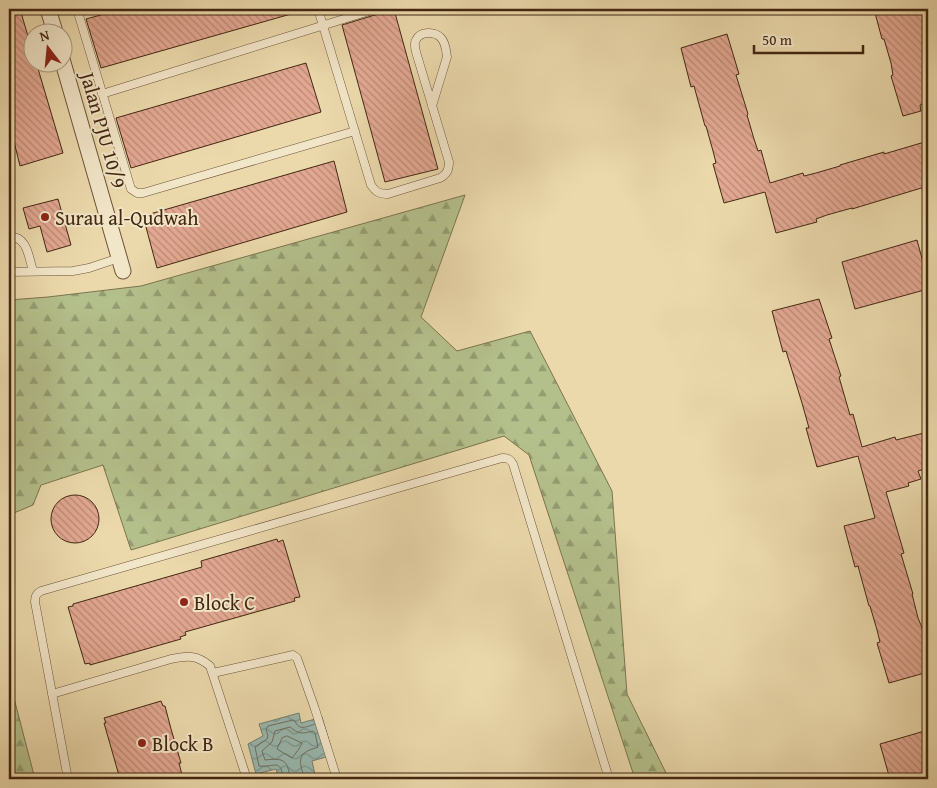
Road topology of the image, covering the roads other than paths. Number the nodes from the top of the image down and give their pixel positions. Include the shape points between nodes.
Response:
1 (48, 9) edge
2 (77, 9) edge
3 (318, 9) edge
4 (376, 9) edge
5 (52, 22) edge
6 (323, 26) junction
7 (66, 72) edge
8 (102, 94) junction
9 (432, 106) junction
10 (355, 131) junction
11 (9, 237) edge
12 (121, 265) joint
13 (33, 271) junction
14 (9, 272) edge
15 (213, 673) junction
16 (52, 694) junction
17 (68, 779) edge
18 (247, 779) edge
19 (337, 779) edge
20 (609, 779) edge

1 - 5 street
2 - 8 lane
3 - 6 lane
4 - 6 lane
6 - 8 lane
6 - 10 lane
7 - 12 street, Jalan PJU 10/9
8 - 10 lane via 130,189 137,193
9 - 9 lane via 447,57 442,38 426,33 417,37 414,46
9 - 10 lane via 449,162 444,176 380,194 371,186
11 - 13 lane via 22,241
12 - 13 lane
13 - 14 lane
15 - 16 lane via 204,660 186,656
15 - 18 lane
15 - 19 lane via 297,658
16 - 17 lane
16 - 20 lane via 35,602 41,591 507,458 513,464

